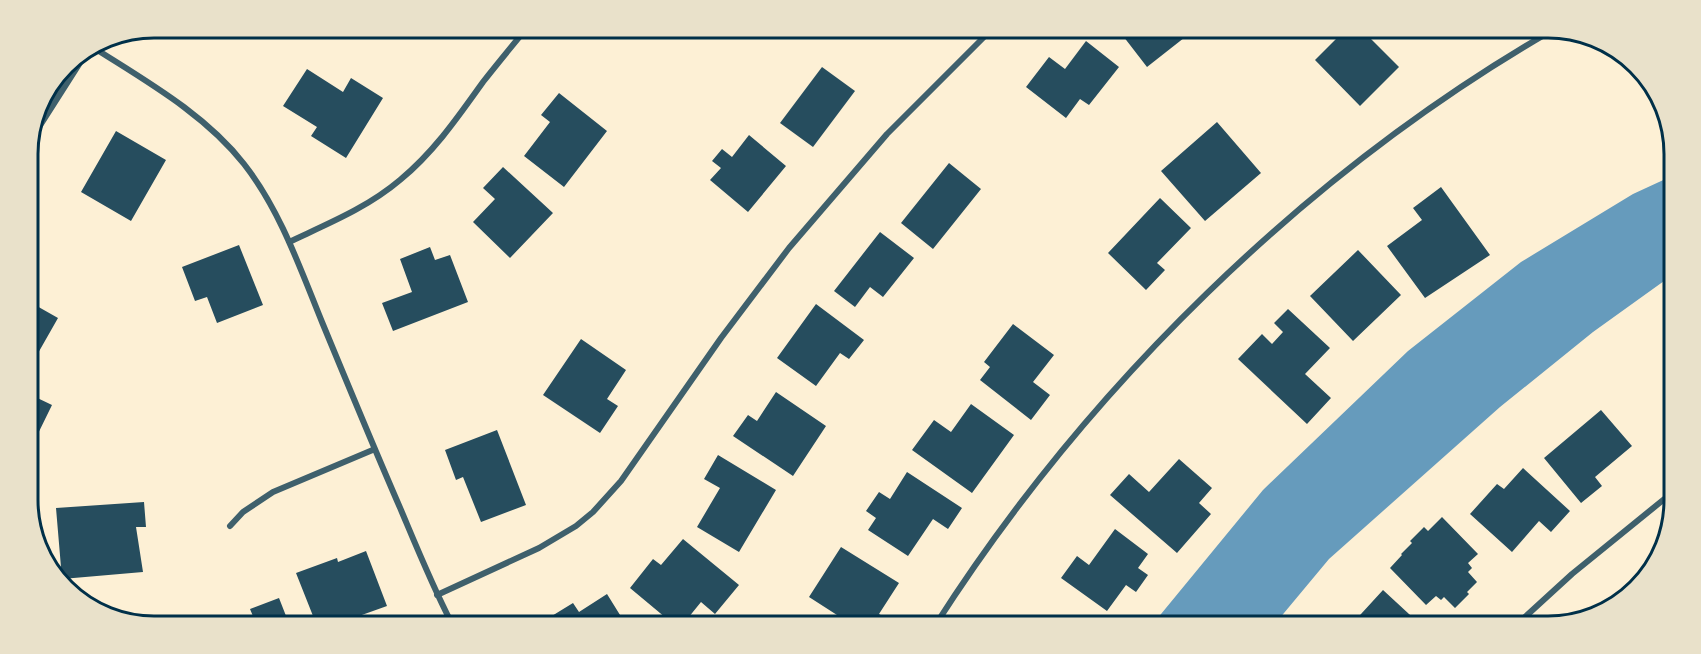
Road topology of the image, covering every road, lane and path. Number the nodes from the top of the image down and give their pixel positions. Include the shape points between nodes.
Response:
1 (518, 38) edge
2 (983, 38) edge
3 (1539, 38) edge
4 (98, 51) edge
5 (73, 70) edge
6 (43, 117) edge
7 (289, 242) junction
8 (375, 449) junction
9 (1664, 499) edge
10 (230, 526) dead end
11 (437, 595) junction
12 (448, 616) edge
13 (941, 616) edge
14 (1526, 616) edge

1 - 7 street via 444,136 408,174 364,206
2 - 11 street via 906,114 789,249 607,497 560,536
3 - 13 street via 1416,118 1320,192 1225,275 1128,375 1038,482 972,568
4 - 7 street via 193,114 216,135 256,181
5 - 6 street
7 - 8 street
8 - 10 street via 273,492
8 - 11 street
9 - 14 street
11 - 12 street

